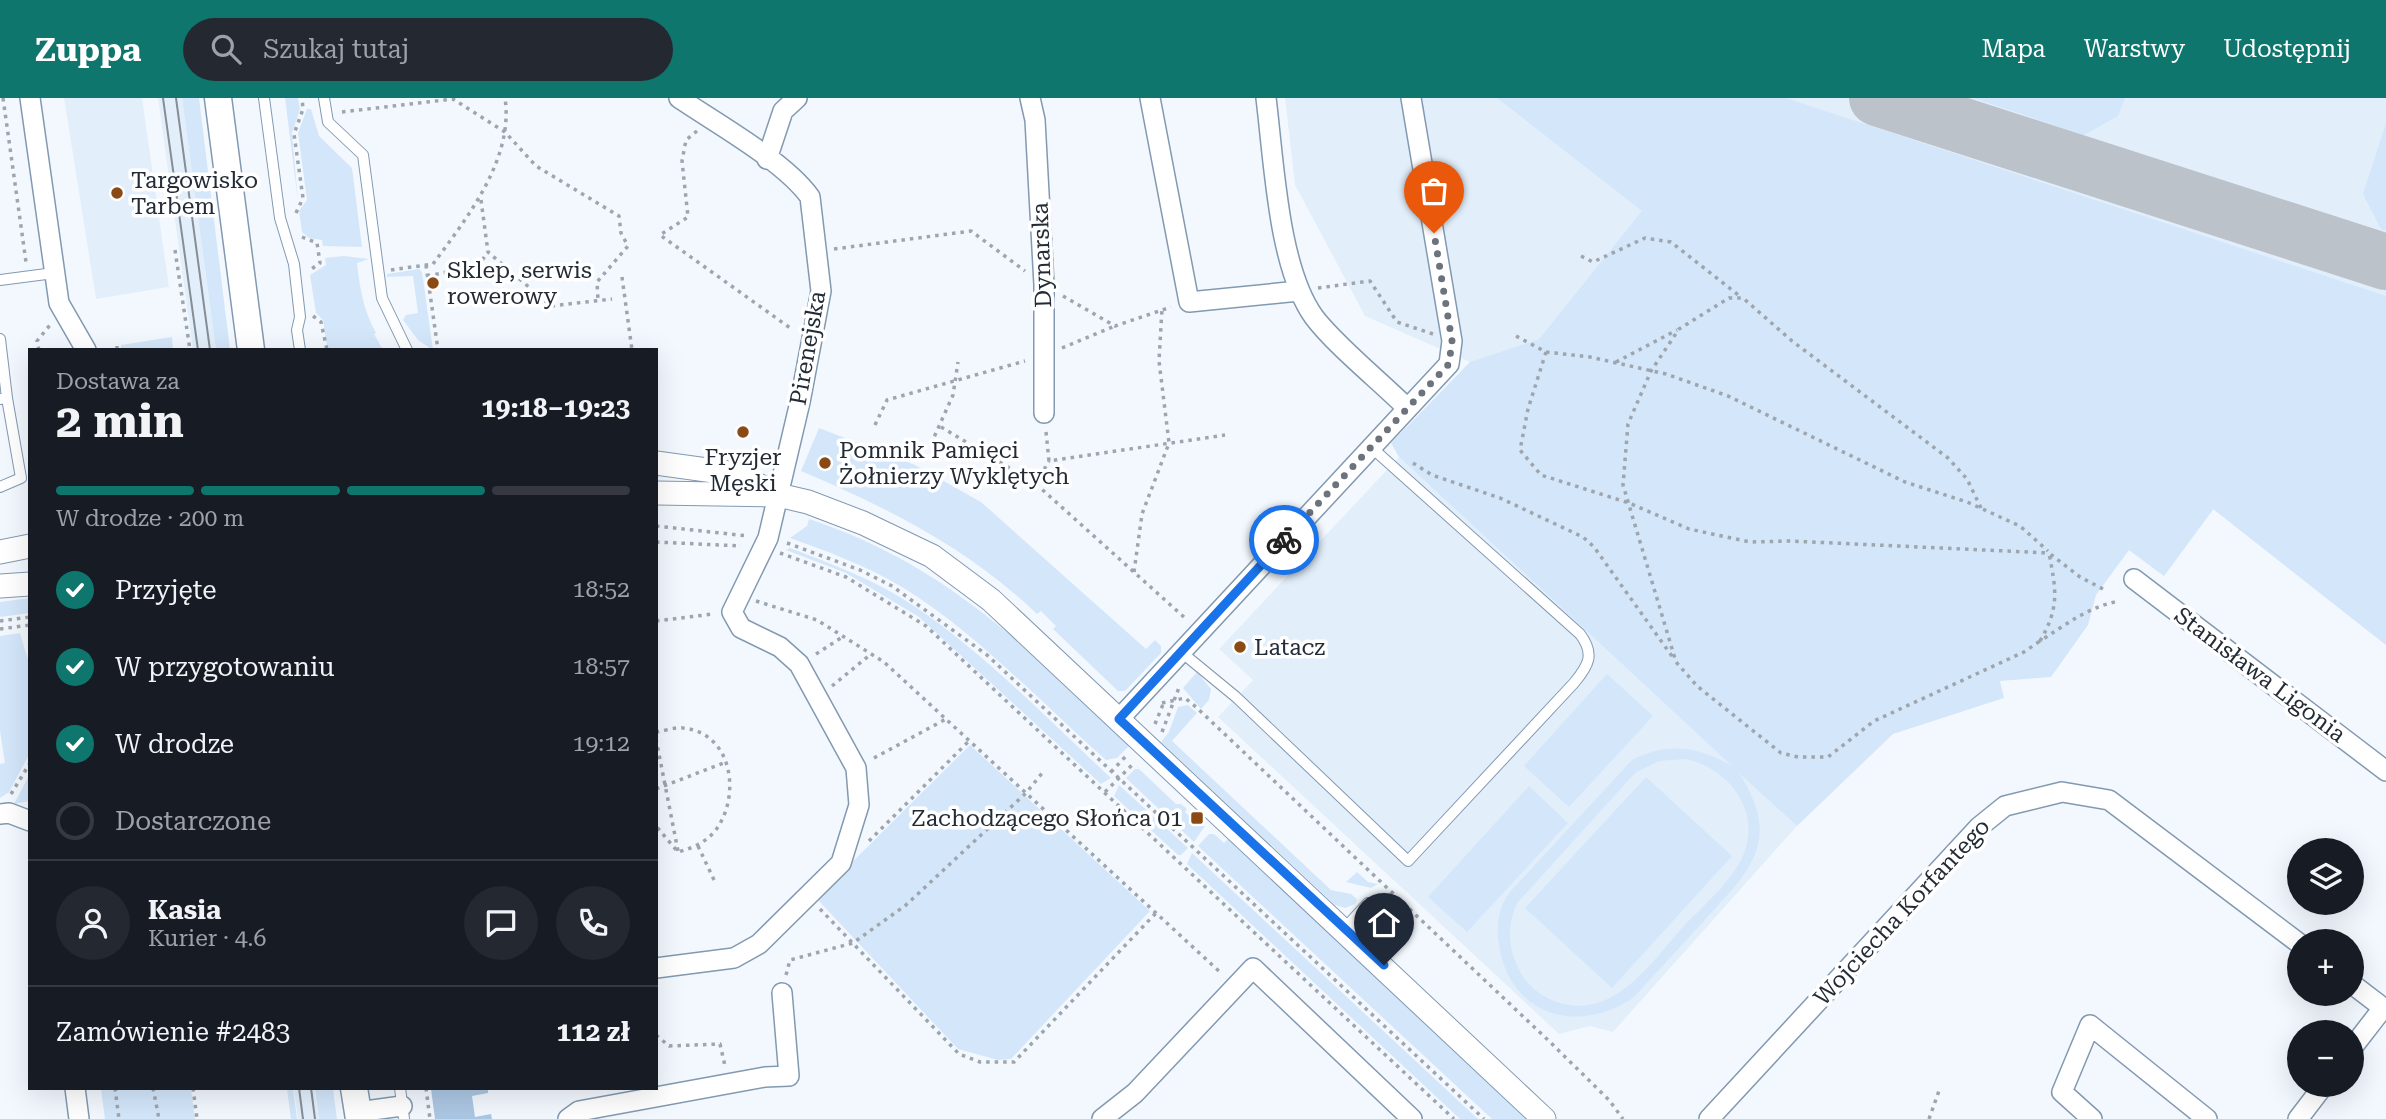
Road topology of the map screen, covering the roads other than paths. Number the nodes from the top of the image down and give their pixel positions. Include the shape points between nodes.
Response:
1 (30, 98) edge
2 (218, 98) edge
3 (264, 98) edge
4 (324, 98) edge
5 (678, 98) edge
6 (797, 98) edge
7 (1030, 98) edge
8 (1150, 98) edge
9 (1266, 98) edge
10 (1411, 98) edge
11 (767, 159) junction
12 (54, 273) junction
13 (0, 280) edge
14 (1298, 291) junction
15 (0, 339) edge
16 (85, 348) edge
17 (251, 348) edge
18 (300, 348) edge
19 (406, 348) edge
20 (3, 398) edge
21 (1407, 408) junction
22 (1044, 413) road end
23 (1371, 447) junction
24 (658, 463) edge
25 (0, 487) edge
26 (658, 493) edge
27 (778, 495) junction
28 (28, 547) edge
29 (0, 552) edge
30 (2134, 579) dead end
31 (28, 584) edge
32 (0, 586) edge
33 (1180, 650) junction
34 (1119, 719) junction
35 (2386, 771) edge
36 (3, 808) edge
37 (28, 820) edge
38 (1368, 903) dead end
39 (1345, 929) junction
40 (2287, 934) edge
41 (658, 968) edge
42 (782, 993) road end
43 (2364, 993) edge
44 (2384, 1009) edge
45 (2364, 1033) edge
46 (75, 1090) edge
47 (2315, 1097) edge
48 (402, 1104) edge
49 (357, 1107) edge
50 (79, 1119) edge
51 (568, 1119) edge
52 (1102, 1119) edge
53 (1412, 1119) edge
54 (1544, 1119) edge
55 (1709, 1119) edge
56 (2092, 1119) edge
57 (2207, 1119) edge
58 (2298, 1119) edge

1 - 12 street
2 - 17 main road
3 - 18 lane via 280,218 295,271
4 - 19 lane via 328,122 363,155 383,302
5 - 11 street, Pirenejska
6 - 11 street via 783,111
7 - 22 street, Dynarska via 1044,285
8 - 14 street via 1189,302
9 - 14 street via 1287,251
10 - 21 street via 1452,341 1449,364
11 - 27 street, Pirenejska via 810,197 821,291
12 - 13 lane
12 - 16 street via 59,303
14 - 21 street via 1315,319
15 - 20 lane
20 - 25 lane via 21,478
21 - 23 street
23 - 33 street
23 - 33 lane via 1580,634 1591,656 1587,667 1408,861
24 - 27 street via 736,474
26 - 27 street
27 - 34 street via 863,523 932,556 991,600
27 - 41 street, Pirenejska via 775,540 735,604 741,628 780,647 799,664 856,768 859,805 841,863 759,944 734,958
28 - 29 street
30 - 35 street, Stanisława Ligonia
31 - 32 street
33 - 34 street
34 - 39 street
36 - 37 street
38 - 39 lane
39 - 54 street
40 - 55 street, Wojciecha Korfantego via 2109,800 2062,792 2005,806 1979,827
42 - 51 street via 789,1076 579,1111
43 - 44 street
44 - 45 street
46 - 50 street
47 - 58 street
48 - 49 street
52 - 53 street via 1135,1093 1253,968
56 - 57 street via 2062,1092 2090,1025

